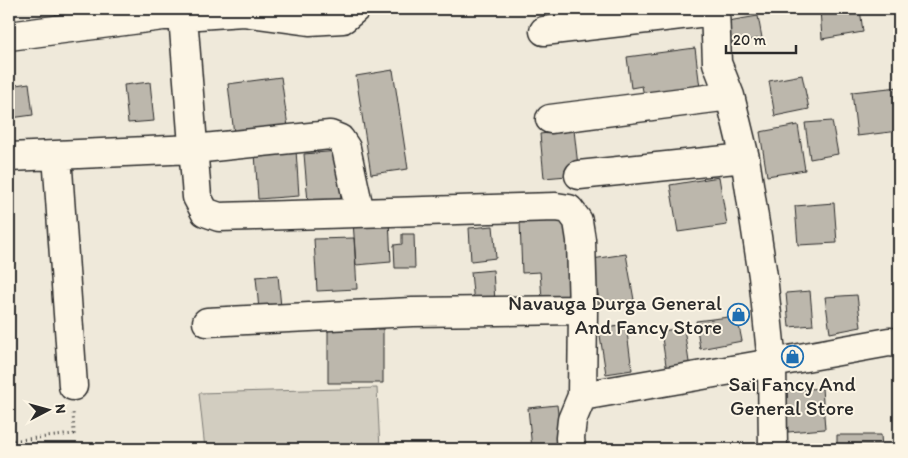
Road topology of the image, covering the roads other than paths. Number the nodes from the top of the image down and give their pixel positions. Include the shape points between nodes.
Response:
1 (355, 9) edge
2 (715, 10) edge
3 (183, 16) junction
4 (544, 31) dead end
5 (9, 36) edge
6 (730, 96) junction
7 (550, 119) dead end
8 (194, 149) junction
9 (57, 155) junction
10 (9, 157) edge
11 (745, 158) junction
12 (579, 175) dead end
13 (360, 213) junction
14 (583, 310) junction
15 (207, 322) dead end
16 (899, 343) edge
17 (772, 363) junction
18 (73, 386) road end
19 (582, 396) junction
20 (571, 449) edge
21 (773, 449) edge

1 - 3 street via 343,19 309,21 243,12
2 - 4 street
2 - 6 street via 717,63
3 - 5 street
3 - 8 street
6 - 7 street
6 - 11 street
8 - 9 street
8 - 13 street via 197,197 205,212 219,216
8 - 13 street via 330,135 340,139 346,148
9 - 10 street
9 - 18 street
11 - 12 street
11 - 17 street via 764,276
13 - 14 street via 569,209 578,220 581,240
14 - 15 street via 412,312
14 - 19 street
16 - 17 street
17 - 19 street
17 - 21 street
19 - 20 street via 572,420

